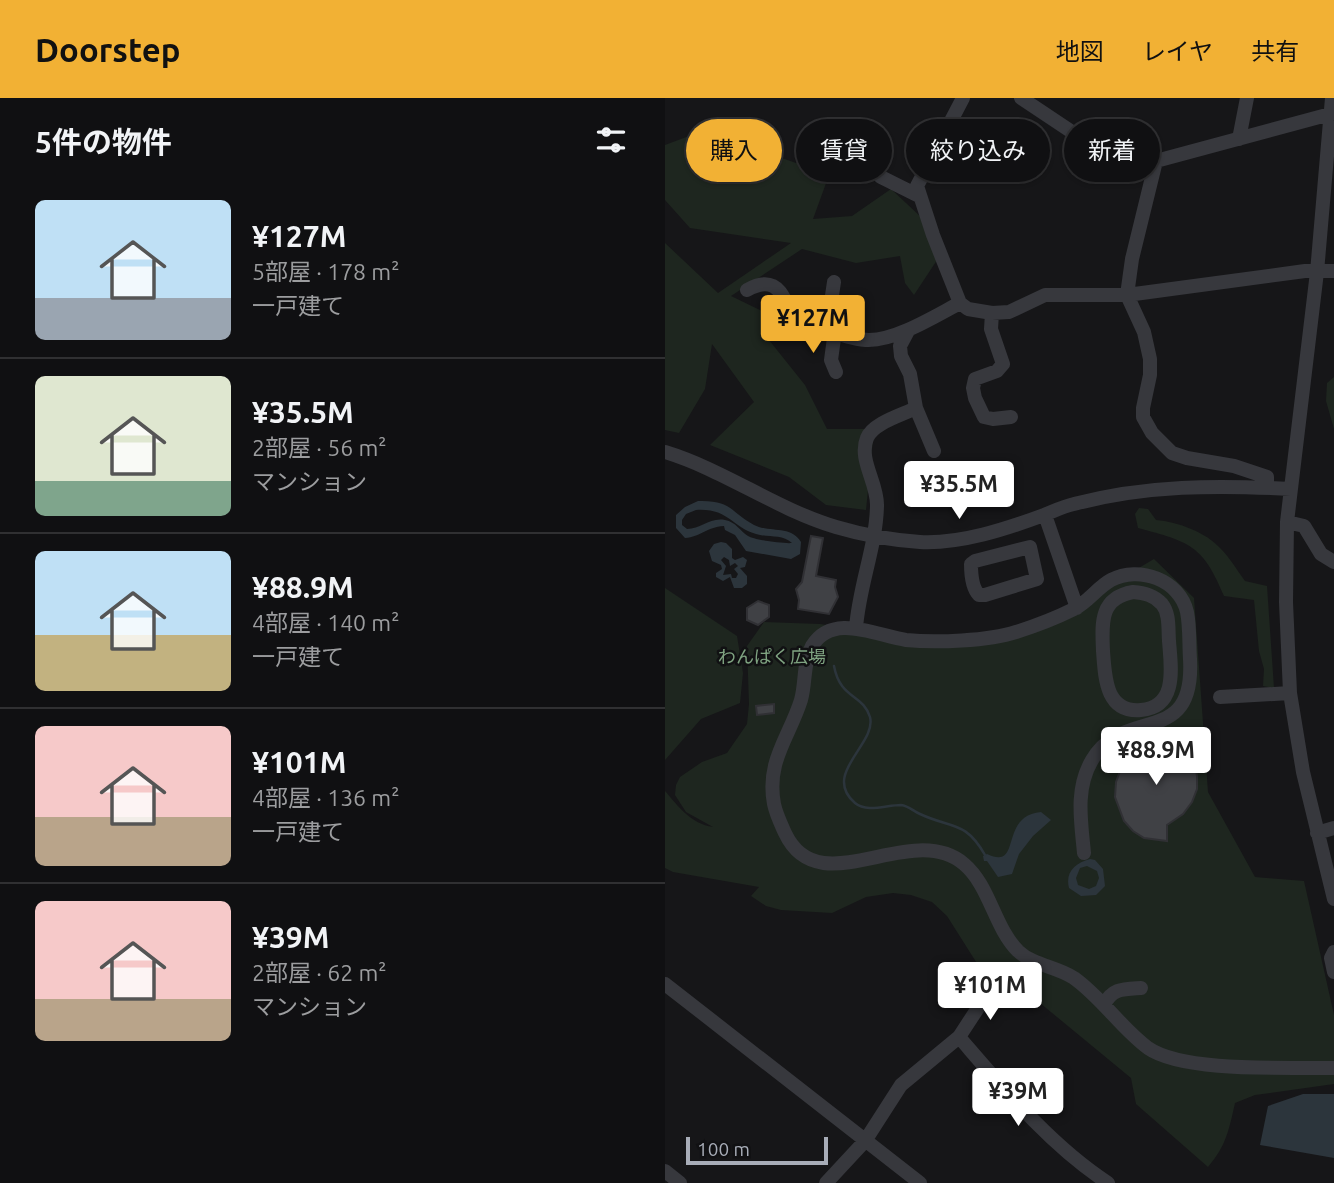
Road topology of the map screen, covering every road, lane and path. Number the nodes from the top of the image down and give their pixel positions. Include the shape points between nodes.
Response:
1 (963, 98) edge
2 (1021, 98) edge
3 (1247, 98) edge
4 (1332, 98) edge
5 (1332, 113) edge
6 (1064, 127) edge
7 (1239, 139) junction
8 (1160, 159) edge
9 (891, 182) edge
10 (1151, 182) edge
11 (919, 196) junction
12 (1334, 271) edge
13 (1317, 272) junction
14 (834, 282) dead end
15 (747, 290) dead end
16 (1126, 295) junction
17 (960, 303) junction
18 (992, 313) junction
19 (831, 330) junction
20 (908, 331) junction
21 (837, 372) dead end
22 (916, 408) junction
23 (1011, 417) dead end
24 (934, 451) dead end
25 (665, 452) edge
26 (1267, 488) junction
27 (1291, 489) junction
28 (1045, 515) junction
29 (1023, 522) junction
30 (1287, 522) junction
31 (873, 536) junction
32 (1030, 547) junction
33 (1334, 562) edge
34 (1077, 608) junction
35 (1168, 623) joint
36 (856, 628) junction
37 (1290, 694) junction
38 (1220, 697) dead end
39 (1334, 828) edge
40 (1317, 833) junction
41 (1084, 853) dead end
42 (1334, 899) edge
43 (1334, 952) edge
44 (1334, 972) edge
45 (665, 984) edge
46 (991, 988) dead end
47 (1141, 988) dead end
48 (1104, 1005) junction
49 (959, 1037) junction
50 (1334, 1068) edge
51 (865, 1140) junction
52 (665, 1171) edge
53 (680, 1183) edge
54 (825, 1183) edge
55 (920, 1183) edge
56 (1108, 1183) edge

1 - 11 street via 917,186
2 - 6 street
3 - 7 street
4 - 5 street
5 - 7 street
5 - 13 street
7 - 8 street
9 - 11 street
10 - 16 street
11 - 17 street
12 - 13 street
13 - 16 street
13 - 27 street
14 - 19 street
15 - 19 street via 774,286 791,310
16 - 18 street via 1045,295 1009,312
16 - 26 street via 1144,332 1150,359 1143,417 1152,433 1172,453 1267,477
17 - 18 street
17 - 20 street
18 - 23 street via 991,329 1003,364 975,379 973,388 984,417
19 - 20 street via 870,341
19 - 21 street via 831,360
20 - 22 street via 900,346 901,356 910,374
22 - 24 street
22 - 31 street via 868,435 864,450 877,503
25 - 31 street via 801,513
26 - 27 street
26 - 28 street via 1154,488 1070,505
27 - 30 street
28 - 29 street
28 - 34 street
29 - 31 street via 958,539 922,542
29 - 32 street
30 - 33 street via 1304,526 1321,554
30 - 37 street
31 - 36 street
32 - 32 street via 971,564 975,592 985,595 1037,579
34 - 36 street via 1011,634 969,639 906,639
34 - 41 street via 1112,579 1132,574 1162,580 1182,599 1187,612 1191,679 1175,714 1110,740 1093,759 1081,786
35 - 35 street via 1161,603 1148,594 1124,594 1107,608 1102,625 1105,678 1108,692 1119,705 1145,710 1165,697 1171,677
36 - 48 street via 833,629 813,644 801,698 778,751 773,769 774,804 790,842 798,852 832,866 928,849 964,864 1017,950 1033,963 1072,976
37 - 38 street
37 - 40 street
39 - 40 street
40 - 42 street
43 - 44 street
45 - 51 street
46 - 49 street
47 - 48 street via 1115,991
48 - 50 street via 1149,1049 1183,1062
49 - 51 street via 901,1085
49 - 56 street via 1049,1134
51 - 54 street
51 - 55 street
52 - 53 street

